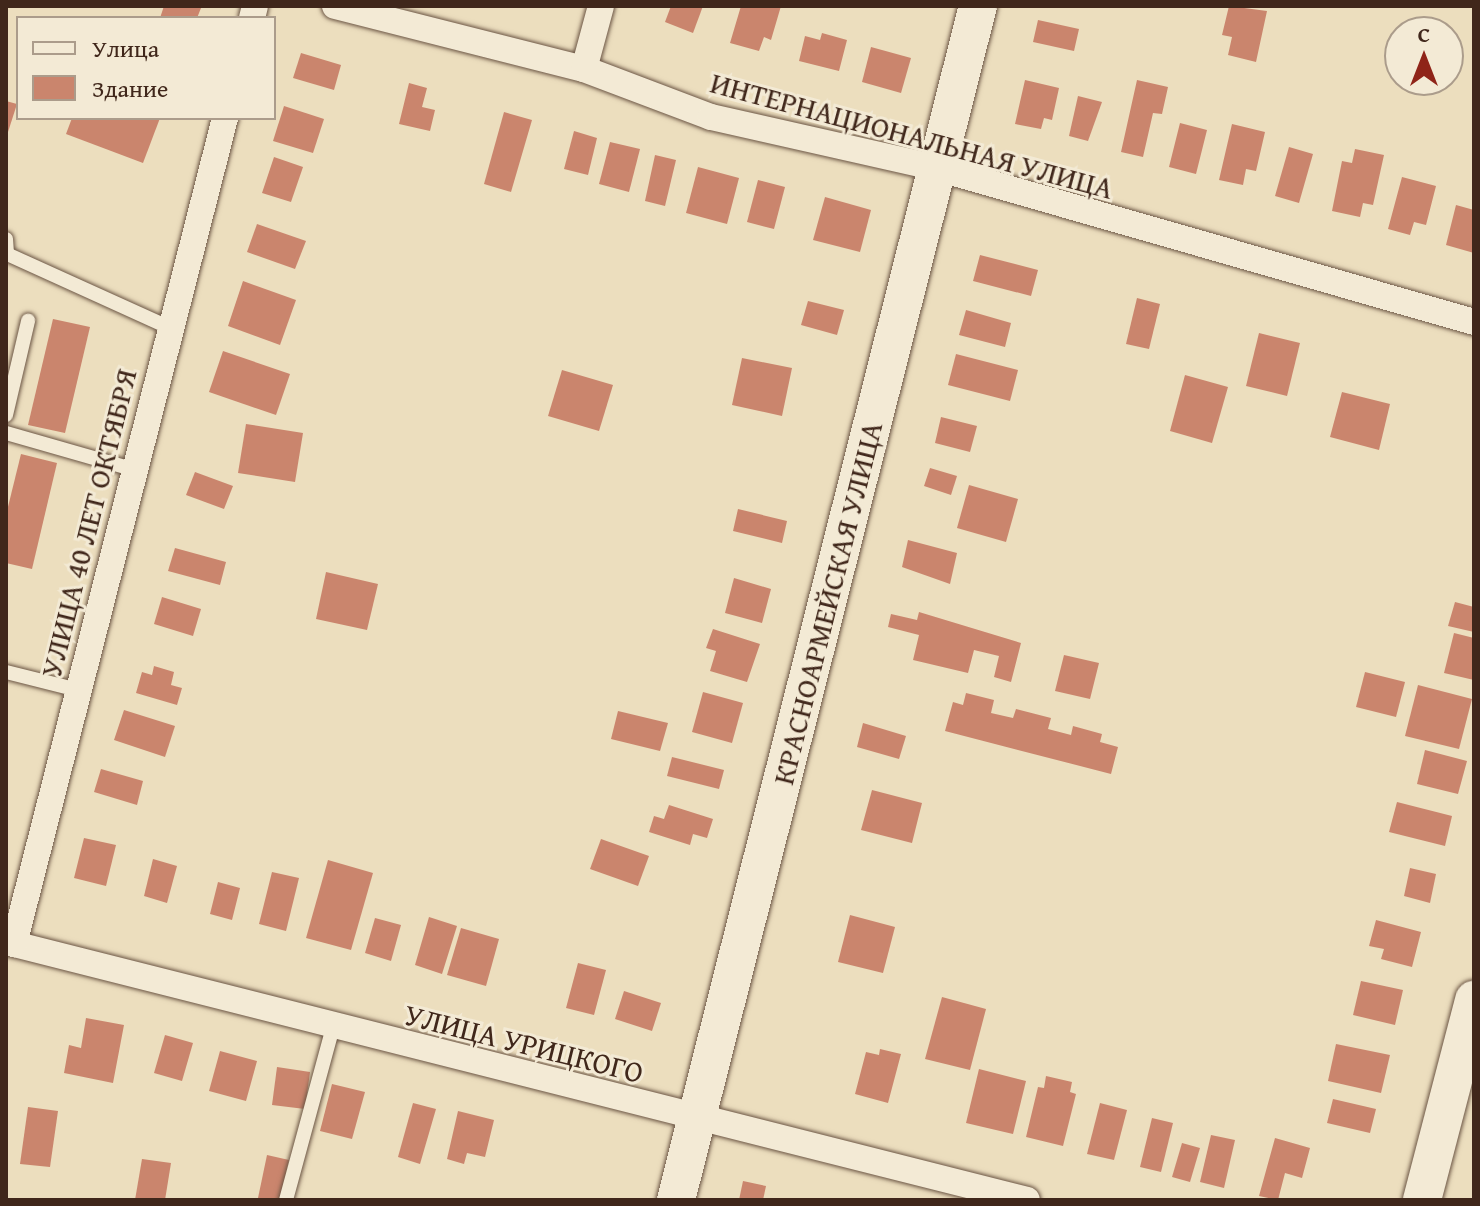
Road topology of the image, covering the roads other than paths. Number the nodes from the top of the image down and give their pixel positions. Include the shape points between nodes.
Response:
1 (335, 6) edge
2 (601, 6) edge
3 (978, 6) edge
4 (584, 69) junction
5 (224, 120) edge
6 (937, 168) junction
7 (6, 239) edge
8 (6, 255) edge
9 (28, 321) dead end
10 (1474, 322) edge
11 (170, 328) junction
12 (6, 415) edge
13 (6, 433) edge
14 (136, 470) junction
15 (6, 672) edge
16 (78, 690) junction
17 (10, 943) edge
18 (1474, 1000) edge
19 (333, 1027) junction
20 (695, 1120) junction
21 (286, 1200) edge
22 (676, 1200) edge
23 (1027, 1200) edge
24 (1422, 1200) edge

1 - 4 street, ИНТЕРНАЦИОНАЛЬНАЯ УЛИЦА
2 - 4 street
3 - 6 street, КРАСНОАРМЕЙСКАЯ УЛИЦА
4 - 6 street, ИНТЕРНАЦИОНАЛЬНАЯ УЛИЦА via 711,117
5 - 11 street, УЛИЦА 40 ЛЕТ ОКТЯБРЯ
6 - 10 street, ИНТЕРНАЦИОНАЛЬНАЯ УЛИЦА
6 - 20 street, КРАСНОАРМЕЙСКАЯ УЛИЦА
7 - 8 lane
8 - 11 lane
9 - 12 lane
11 - 14 street, УЛИЦА 40 ЛЕТ ОКТЯБРЯ
13 - 14 lane
14 - 16 street, УЛИЦА 40 ЛЕТ ОКТЯБРЯ
15 - 16 lane
16 - 17 street, УЛИЦА 40 ЛЕТ ОКТЯБРЯ
17 - 19 street, УЛИЦА УРИЦКОГО
18 - 24 street
19 - 20 street, УЛИЦА УРИЦКОГО
19 - 21 lane
20 - 22 street, КРАСНОАРМЕЙСКАЯ УЛИЦА
20 - 23 street, УЛИЦА УРИЦКОГО

